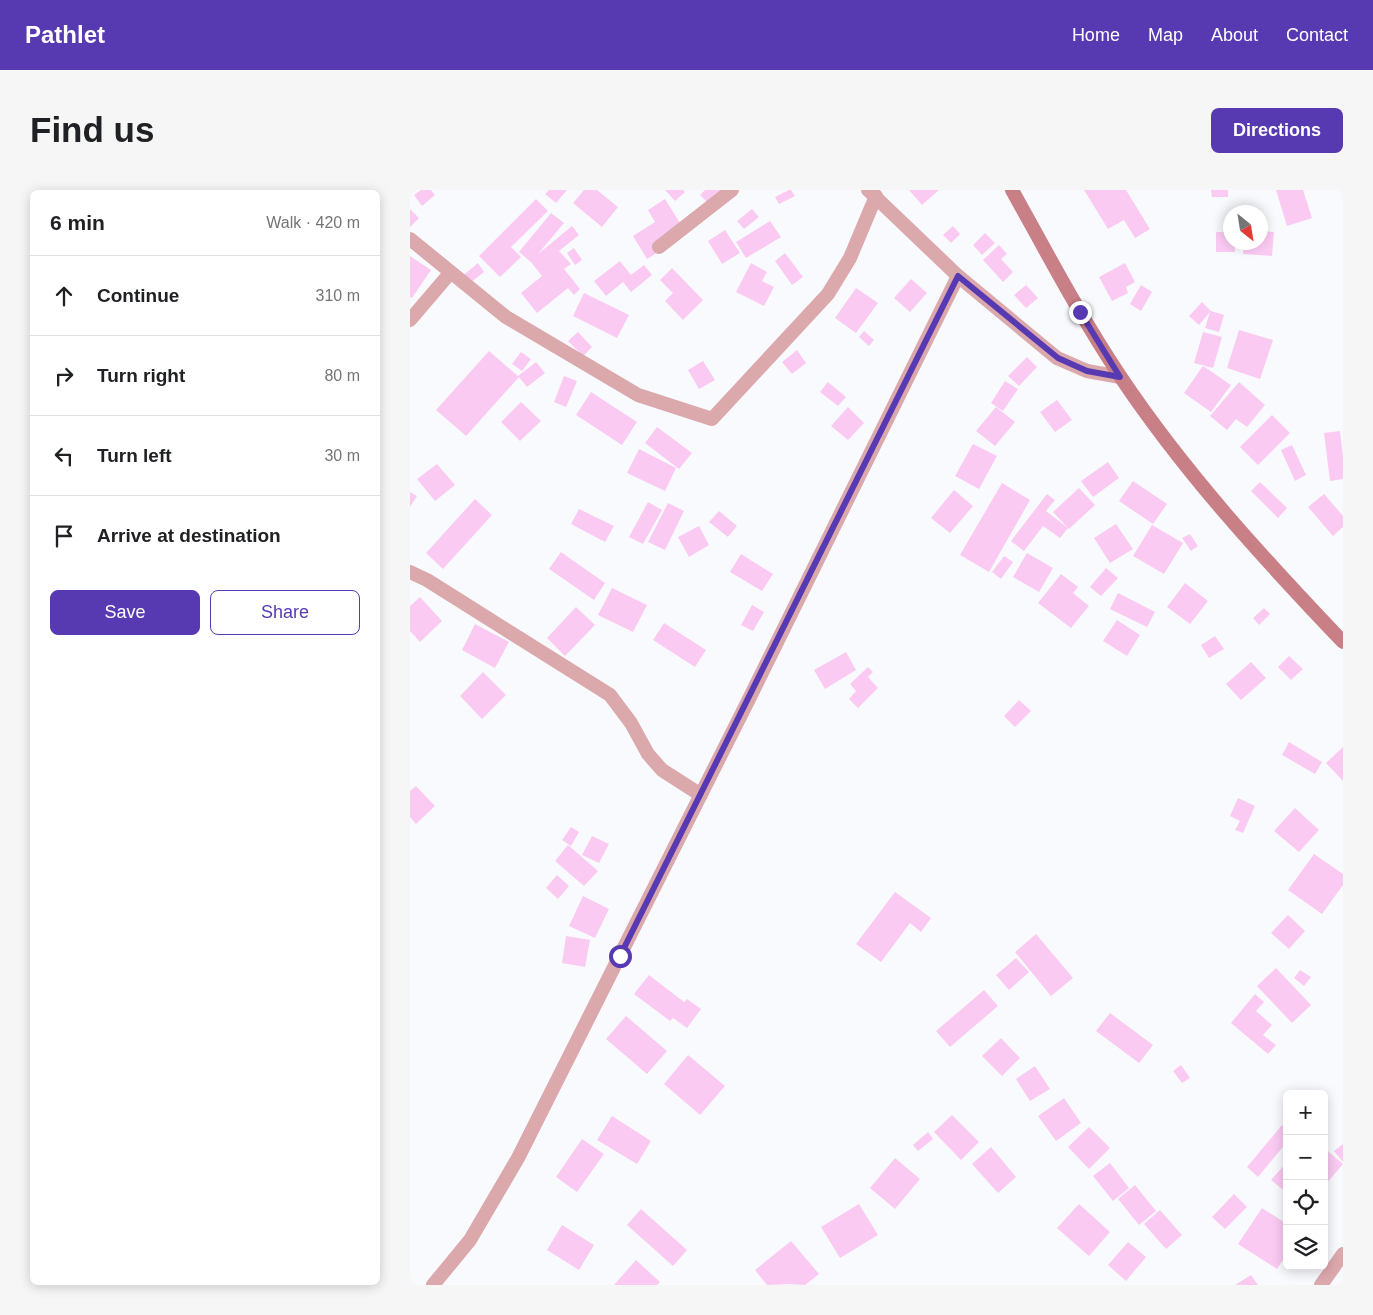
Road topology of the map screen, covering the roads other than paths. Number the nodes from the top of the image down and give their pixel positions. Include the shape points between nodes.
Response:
1 (732, 190) edge
2 (1012, 190) edge
3 (872, 193) edge
4 (410, 239) edge
5 (659, 248) dead end
6 (451, 272) junction
7 (958, 276) junction
8 (410, 320) edge
9 (1120, 377) junction
10 (410, 572) edge
11 (1343, 642) edge
12 (701, 795) junction
13 (1343, 1254) edge
14 (433, 1285) edge
15 (1321, 1285) edge

1 - 5 street
2 - 9 main road
3 - 6 street via 850,258 828,294 712,420 638,395 506,317
3 - 7 street
4 - 6 street
6 - 8 street
7 - 9 street via 1058,358 1087,371
7 - 12 street
9 - 11 main road via 1217,504
10 - 12 street via 610,695 662,770
12 - 14 street via 518,1158 470,1240
13 - 15 street

